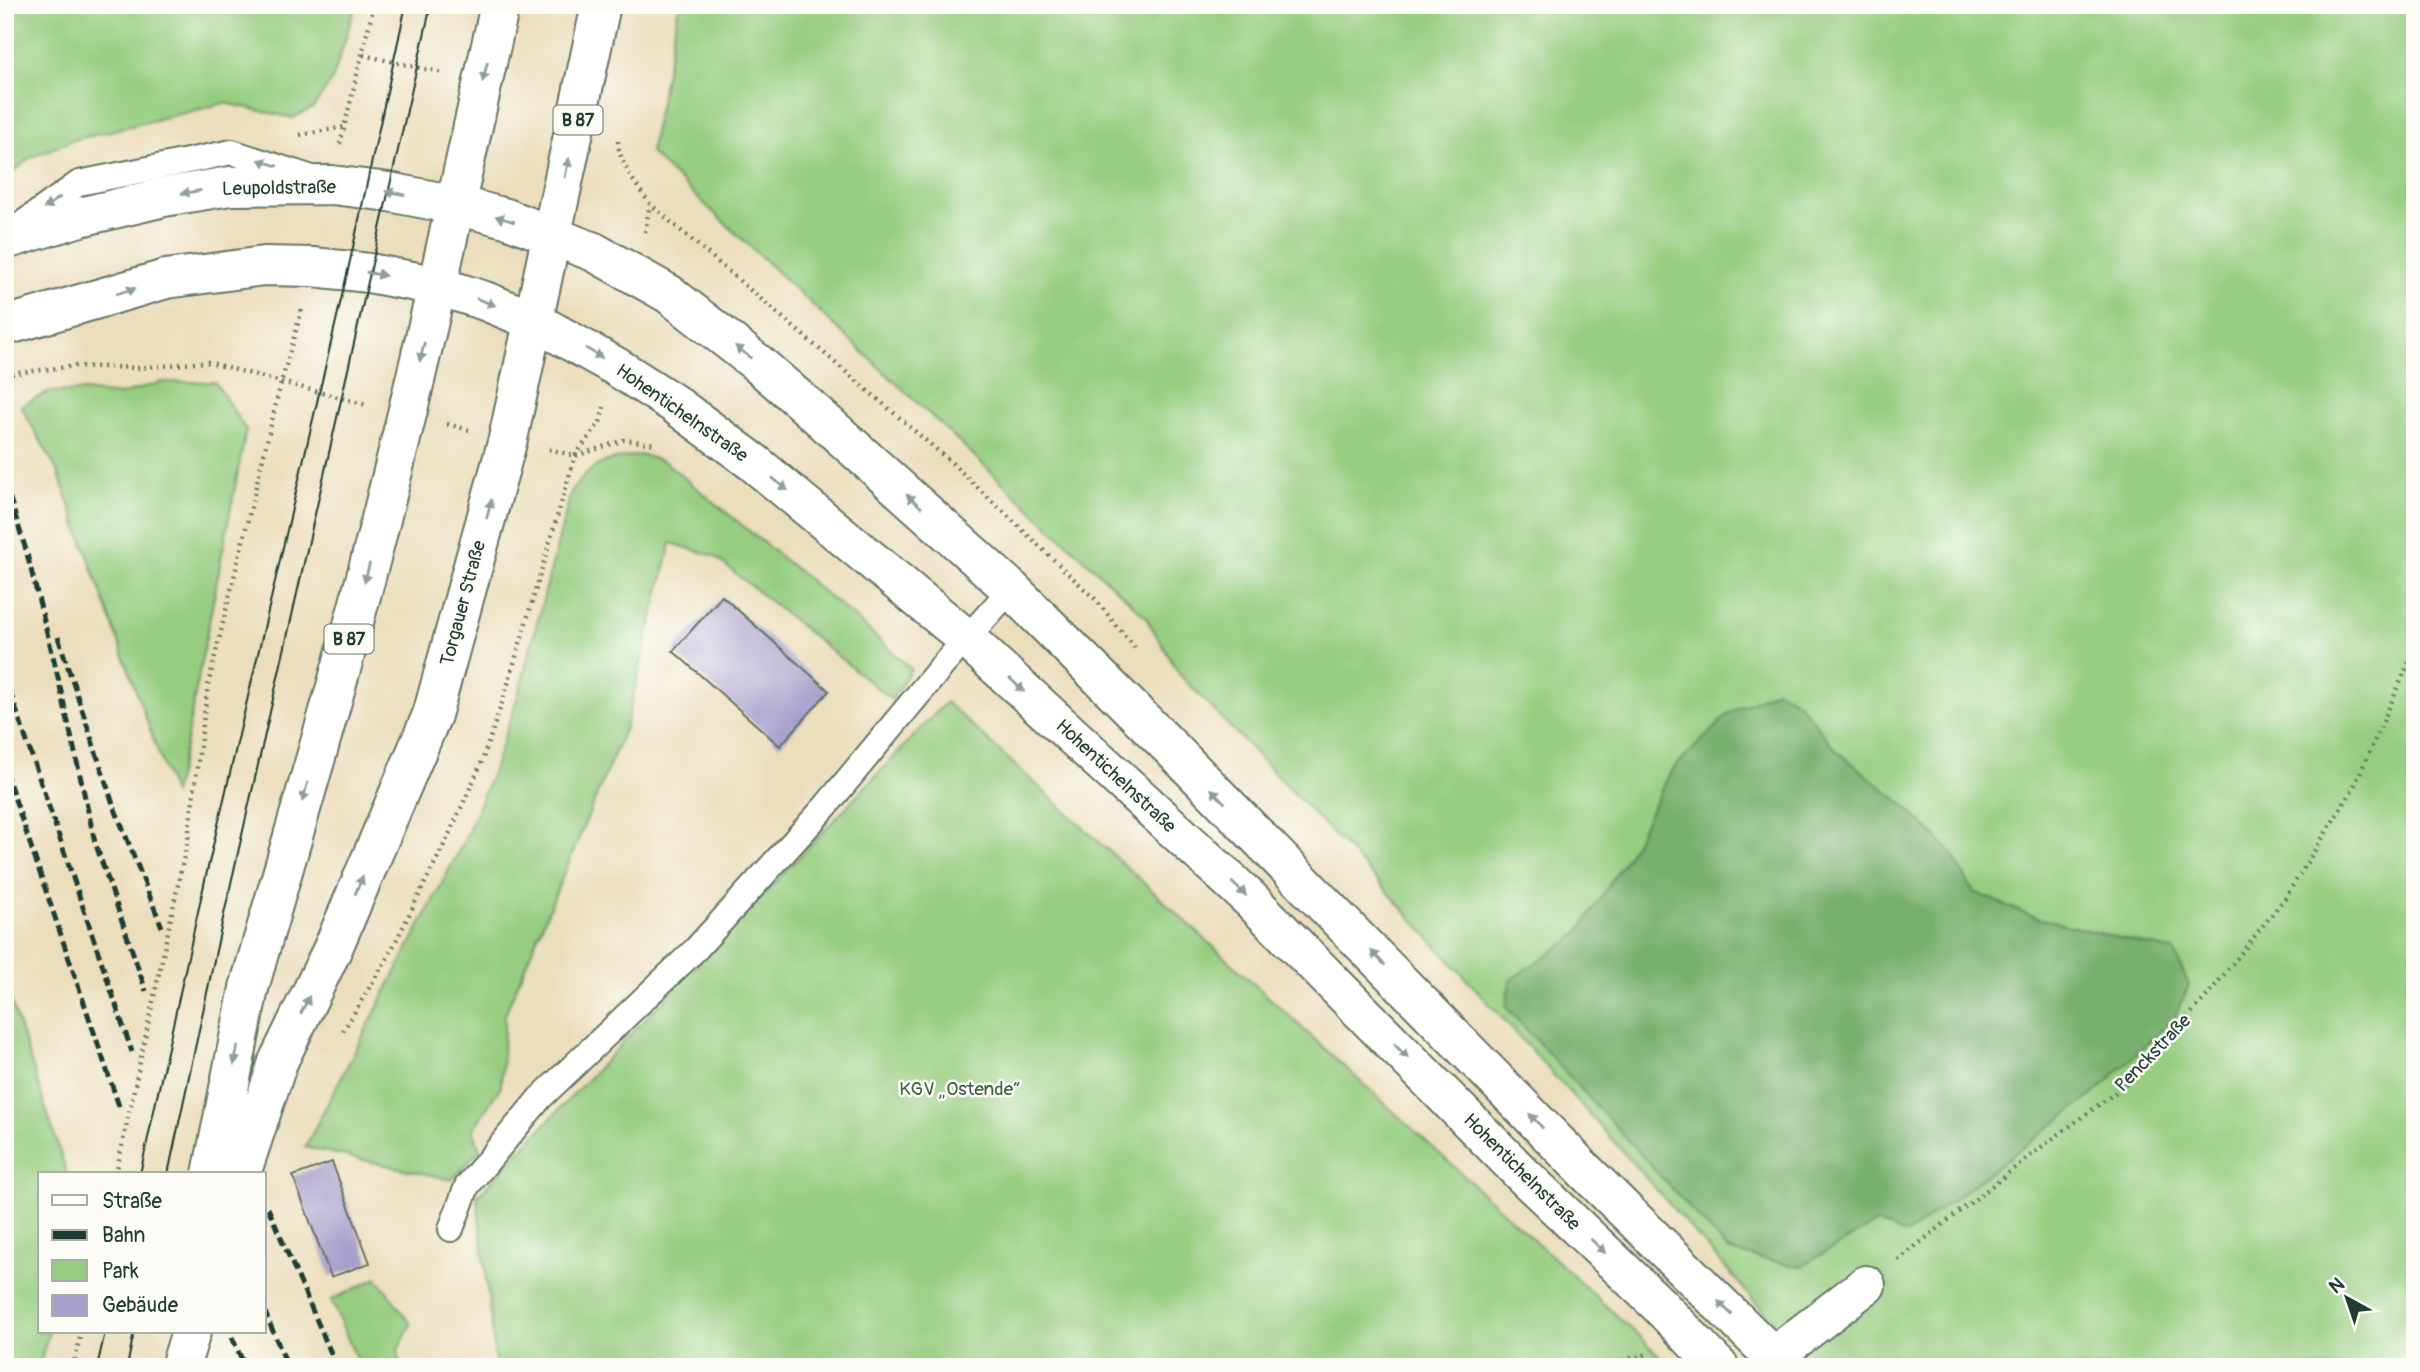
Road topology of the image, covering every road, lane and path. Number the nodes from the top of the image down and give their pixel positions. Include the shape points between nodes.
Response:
1 (374, 5) edge
2 (500, 5) edge
3 (601, 5) edge
4 (363, 55) junction
5 (482, 82) junction
6 (581, 106) junction
7 (344, 127) dead end
8 (650, 204) dead end
9 (456, 205) junction
10 (553, 235) junction
11 (5, 238) edge
12 (438, 286) junction
13 (534, 321) junction
14 (5, 326) edge
15 (5, 376) edge
16 (281, 383) junction
17 (358, 403) dead end
18 (575, 456) dead end
19 (1011, 589) junction
20 (967, 639) junction
21 (2415, 649) edge
22 (339, 1039) dead end
23 (116, 1172) edge
24 (212, 1172) edge
25 (243, 1172) edge
26 (451, 1229) dead end
27 (1866, 1285) joint
28 (81, 1334) edge
29 (181, 1334) edge
30 (190, 1334) edge
31 (1657, 1352) dead end
32 (1779, 1361) edge
33 (73, 1367) edge
34 (174, 1367) edge
35 (180, 1367) edge
36 (1596, 1367) edge
37 (1719, 1367) edge

1 - 4 path
2 -> 5 main road, B 87
3 - 6 main road, Torgauer Straße / B 87
4 - 5 path
4 - 7 path
5 - 9 main road, B 87
6 - 8 path via 617,115 618,147 631,178
10 -> 6 main road, Torgauer Straße / B 87
10 -> 9 main road, Leupoldstraße
9 -> 11 main road, Leupoldstraße via 332,185 230,186 164,197
9 - 12 main road, B 87
10 - 13 main road, Torgauer Straße / B 87
19 -> 10 main road via 825,421 691,311 637,274
12 -> 13 main road, Hohentichelnstraße
14 -> 12 main road via 166,279 264,266 348,270
12 -> 24 main road, B 87, bridge via 357,612 249,988
13 -> 20 main road, Hohentichelnstraße via 683,410 831,524
25 -> 13 main road, Torgauer Straße / B 87, bridge via 278,1062 333,948 432,715 508,439
15 - 16 path via 75,366 138,368 206,362
16 - 17 path
16 - 23 path, bridge via 208,685 188,838
18 - 22 path via 481,764 388,957
19 - 20 lane
32 -> 19 main road via 1584,1170
20 - 26 lane via 825,807 696,949 540,1098 467,1186
20 -> 37 main road, Hohentichelnstraße via 1250,900
21 - 27 path, Penckstraße via 2353,789 2286,898 2207,996 2123,1087
27 - 32 main road
28 - 33 path
29 - 34 main road
30 - 35 main road
31 - 36 path

